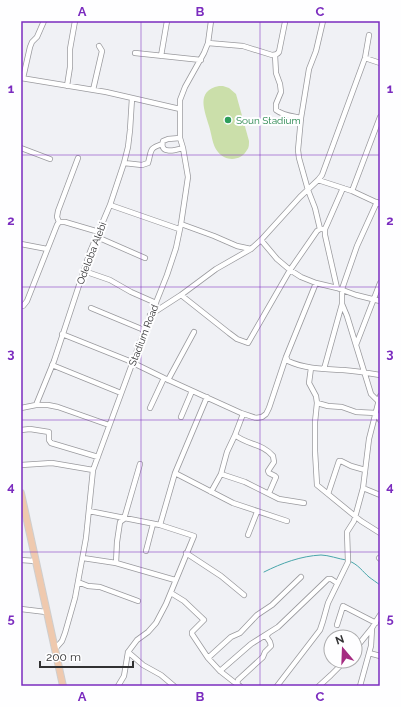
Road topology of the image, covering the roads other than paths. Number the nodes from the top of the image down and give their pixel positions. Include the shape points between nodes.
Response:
1 (44, 21) edge
2 (75, 21) edge
3 (167, 21) edge
4 (211, 21) edge
5 (323, 21) edge
6 (285, 22) dead end
7 (369, 35) dead end
8 (208, 43) junction
9 (99, 46) dead end
10 (135, 53) dead end
11 (275, 55) junction
12 (161, 56) junction
13 (365, 58) junction
14 (201, 60) junction
15 (380, 63) edge
16 (22, 78) edge
17 (67, 86) junction
18 (93, 90) junction
19 (132, 98) junction
20 (180, 109) junction
21 (380, 117) edge
22 (301, 118) junction
23 (180, 138) junction
24 (162, 144) junction
25 (21, 148) edge
26 (183, 148) junction
27 (78, 158) dead end
28 (50, 160) dead end
29 (124, 163) junction
30 (318, 180) junction
31 (343, 188) junction
32 (308, 190) junction
33 (352, 191) junction
34 (378, 203) edge
35 (110, 205) junction
36 (59, 222) junction
37 (181, 224) junction
38 (179, 229) junction
39 (322, 229) junction
40 (98, 235) junction
41 (261, 240) junction
42 (21, 244) edge
43 (47, 249) junction
44 (251, 249) junction
45 (145, 258) dead end
46 (290, 270) junction
47 (84, 271) junction
48 (316, 283) junction
49 (380, 283) edge
50 (339, 289) junction
51 (181, 295) junction
52 (373, 300) junction
53 (380, 301) edge
54 (156, 302) junction
55 (342, 304) junction
56 (21, 306) edge
57 (91, 308) dead end
58 (150, 315) junction
59 (144, 330) junction
60 (194, 332) dead end
61 (62, 334) junction
62 (356, 345) junction
63 (286, 357) junction
64 (132, 363) junction
65 (52, 365) junction
66 (311, 368) junction
67 (324, 369) junction
68 (363, 372) junction
69 (380, 375) edge
70 (166, 379) junction
71 (192, 390) junction
72 (121, 393) junction
73 (380, 396) edge
74 (207, 398) junction
75 (379, 402) edge
76 (317, 403) junction
77 (36, 405) junction
78 (21, 408) edge
79 (150, 408) dead end
80 (376, 413) junction
81 (243, 414) junction
82 (182, 417) dead end
83 (380, 420) edge
84 (109, 425) junction
85 (21, 430) edge
86 (235, 435) junction
87 (98, 457) junction
88 (140, 464) dead end
89 (21, 465) edge
90 (93, 470) junction
91 (365, 470) junction
92 (175, 473) junction
93 (221, 474) junction
94 (363, 488) junction
95 (211, 492) junction
96 (21, 493) edge
97 (269, 493) junction
98 (328, 494) junction
99 (380, 495) edge
100 (304, 503) dead end
101 (89, 511) junction
102 (257, 512) junction
103 (355, 516) junction
104 (124, 519) junction
105 (287, 521) dead end
106 (153, 524) junction
107 (160, 525) junction
108 (380, 532) edge
109 (248, 535) dead end
110 (146, 551) dead end
111 (186, 553) junction
112 (83, 558) junction
113 (21, 560) edge
114 (35, 561) junction
115 (116, 564) junction
116 (301, 577) dead end
117 (175, 580) junction
118 (78, 582) junction
119 (337, 583) junction
120 (171, 593) junction
121 (244, 595) dead end
122 (138, 601) dead end
123 (21, 608) edge
124 (46, 612) junction
125 (380, 615) edge
126 (376, 622) junction
127 (337, 625) dead end
128 (372, 628) junction
129 (272, 631) junction
130 (363, 639) edge
131 (55, 649) junction
132 (128, 652) junction
133 (369, 653) junction
134 (380, 656) edge
135 (208, 658) junction
136 (337, 669) edge
137 (220, 671) junction
138 (238, 685) edge
139 (63, 686) edge
140 (118, 686) edge
141 (174, 686) edge
142 (277, 686) edge
143 (319, 686) edge
144 (360, 686) edge

1 - 16 street via 30,47
2 - 17 street
3 - 12 street
4 - 8 street, Stadium Road
5 - 22 street via 316,51 308,69
6 - 11 street via 279,52
7 - 13 street
8 - 11 street via 243,46
8 - 14 street, Stadium Road
9 - 18 street via 102,51
10 - 12 street
11 - 22 street via 281,92 276,110 288,116
12 - 14 street
13 - 15 street
13 - 30 street
14 - 20 street, Stadium Road via 185,87
16 - 17 street
17 - 18 street
18 - 19 street
19 - 20 street
19 - 29 street, Odeloba Alebi
20 - 23 street, Stadium Road
21 - 33 street
22 - 32 street via 298,150
23 - 24 street via 168,138
23 - 26 street, Stadium Road
24 - 26 street via 167,151
24 - 29 street via 153,148 145,165
25 - 28 street
26 - 37 street, Stadium Road via 188,177
27 - 36 street via 58,211
29 - 35 street, Odeloba Alebi
30 - 31 street
30 - 32 street
31 - 33 street
31 - 39 street
32 - 39 street
32 - 41 street
33 - 34 street
34 - 50 street
35 - 38 street
35 - 40 street, Odeloba Alebi
36 - 40 street
36 - 43 street
37 - 38 street, Stadium Road
37 - 44 street
38 - 54 street, Stadium Road via 172,261
39 - 46 street via 317,231
39 - 50 street
40 - 45 street
40 - 47 street, Odeloba Alebi
41 - 44 street
41 - 46 street
42 - 43 street
43 - 56 street via 27,301
44 - 51 street via 216,269
46 - 48 street
46 - 51 street via 248,343 237,339
47 - 54 street via 110,280
47 - 61 street, Odeloba Alebi
48 - 50 street
48 - 63 street
49 - 52 street
50 - 52 street
50 - 55 street
51 - 58 street
52 - 53 street
52 - 62 street
54 - 58 street, Stadium Road
55 - 62 street
55 - 67 street
57 - 59 street
58 - 59 street, Stadium Road
59 - 64 street, Stadium Road
60 - 70 street
61 - 64 street
61 - 65 street, Odeloba Alebi
62 - 68 street
63 - 66 street via 291,363
63 - 81 street via 266,414 256,418
64 - 70 street
64 - 72 street, Stadium Road
65 - 72 street
65 - 77 street, Odeloba Alebi
66 - 67 street
66 - 76 street via 309,381
67 - 68 street
68 - 69 street
68 - 75 street via 371,394
70 - 71 street
70 - 79 street
71 - 74 street
71 - 82 street
72 - 84 street, Stadium Road
73 - 75 street
74 - 81 street
74 - 92 street
75 - 80 street
76 - 80 street via 356,412
76 - 98 street via 316,482
77 - 78 street
77 - 84 street via 58,406
80 - 83 street
80 - 91 street
81 - 86 street
84 - 87 street, Stadium Road
85 - 87 street via 47,431 50,433 51,442
86 - 93 street
86 - 97 street via 267,449 273,456 274,462 268,471 276,478
87 - 90 street, Stadium Road
88 - 104 street
89 - 90 street via 52,463
90 - 101 street, Stadium Road
91 - 94 street
91 - 98 street via 339,461
92 - 95 street
92 - 107 street
93 - 95 street
93 - 97 street
94 - 99 street
94 - 103 street
95 - 102 street
96 - 114 main road
97 - 100 street via 284,500
98 - 103 street
101 - 104 street
101 - 112 street, Stadium Road
102 - 105 street
102 - 109 street
103 - 108 street
103 - 119 street via 347,535 348,562
104 - 106 street
104 - 115 street via 120,522
106 - 107 street
106 - 110 street
107 - 111 street via 194,536
111 - 117 street
111 - 121 street
112 - 115 street
112 - 118 street, Stadium Road
113 - 114 street
114 - 124 main road
115 - 117 street
116 - 135 street via 240,633 231,637
117 - 120 street
118 - 122 street
118 - 131 street, Stadium Road via 65,633
119 - 129 street via 328,579
119 - 142 street via 320,630
120 - 132 street via 156,623
120 - 135 street via 184,601 204,620 192,634
123 - 124 street
124 - 131 main road
125 - 126 street
126 - 127 street via 343,606
126 - 128 street
128 - 130 street
128 - 133 street
129 - 137 street via 247,647
129 - 138 street via 266,636 271,646 238,680
131 - 139 main road
132 - 140 street via 124,676
132 - 141 street
133 - 134 street
133 - 144 street
135 - 137 street
136 - 143 street
137 - 138 street

